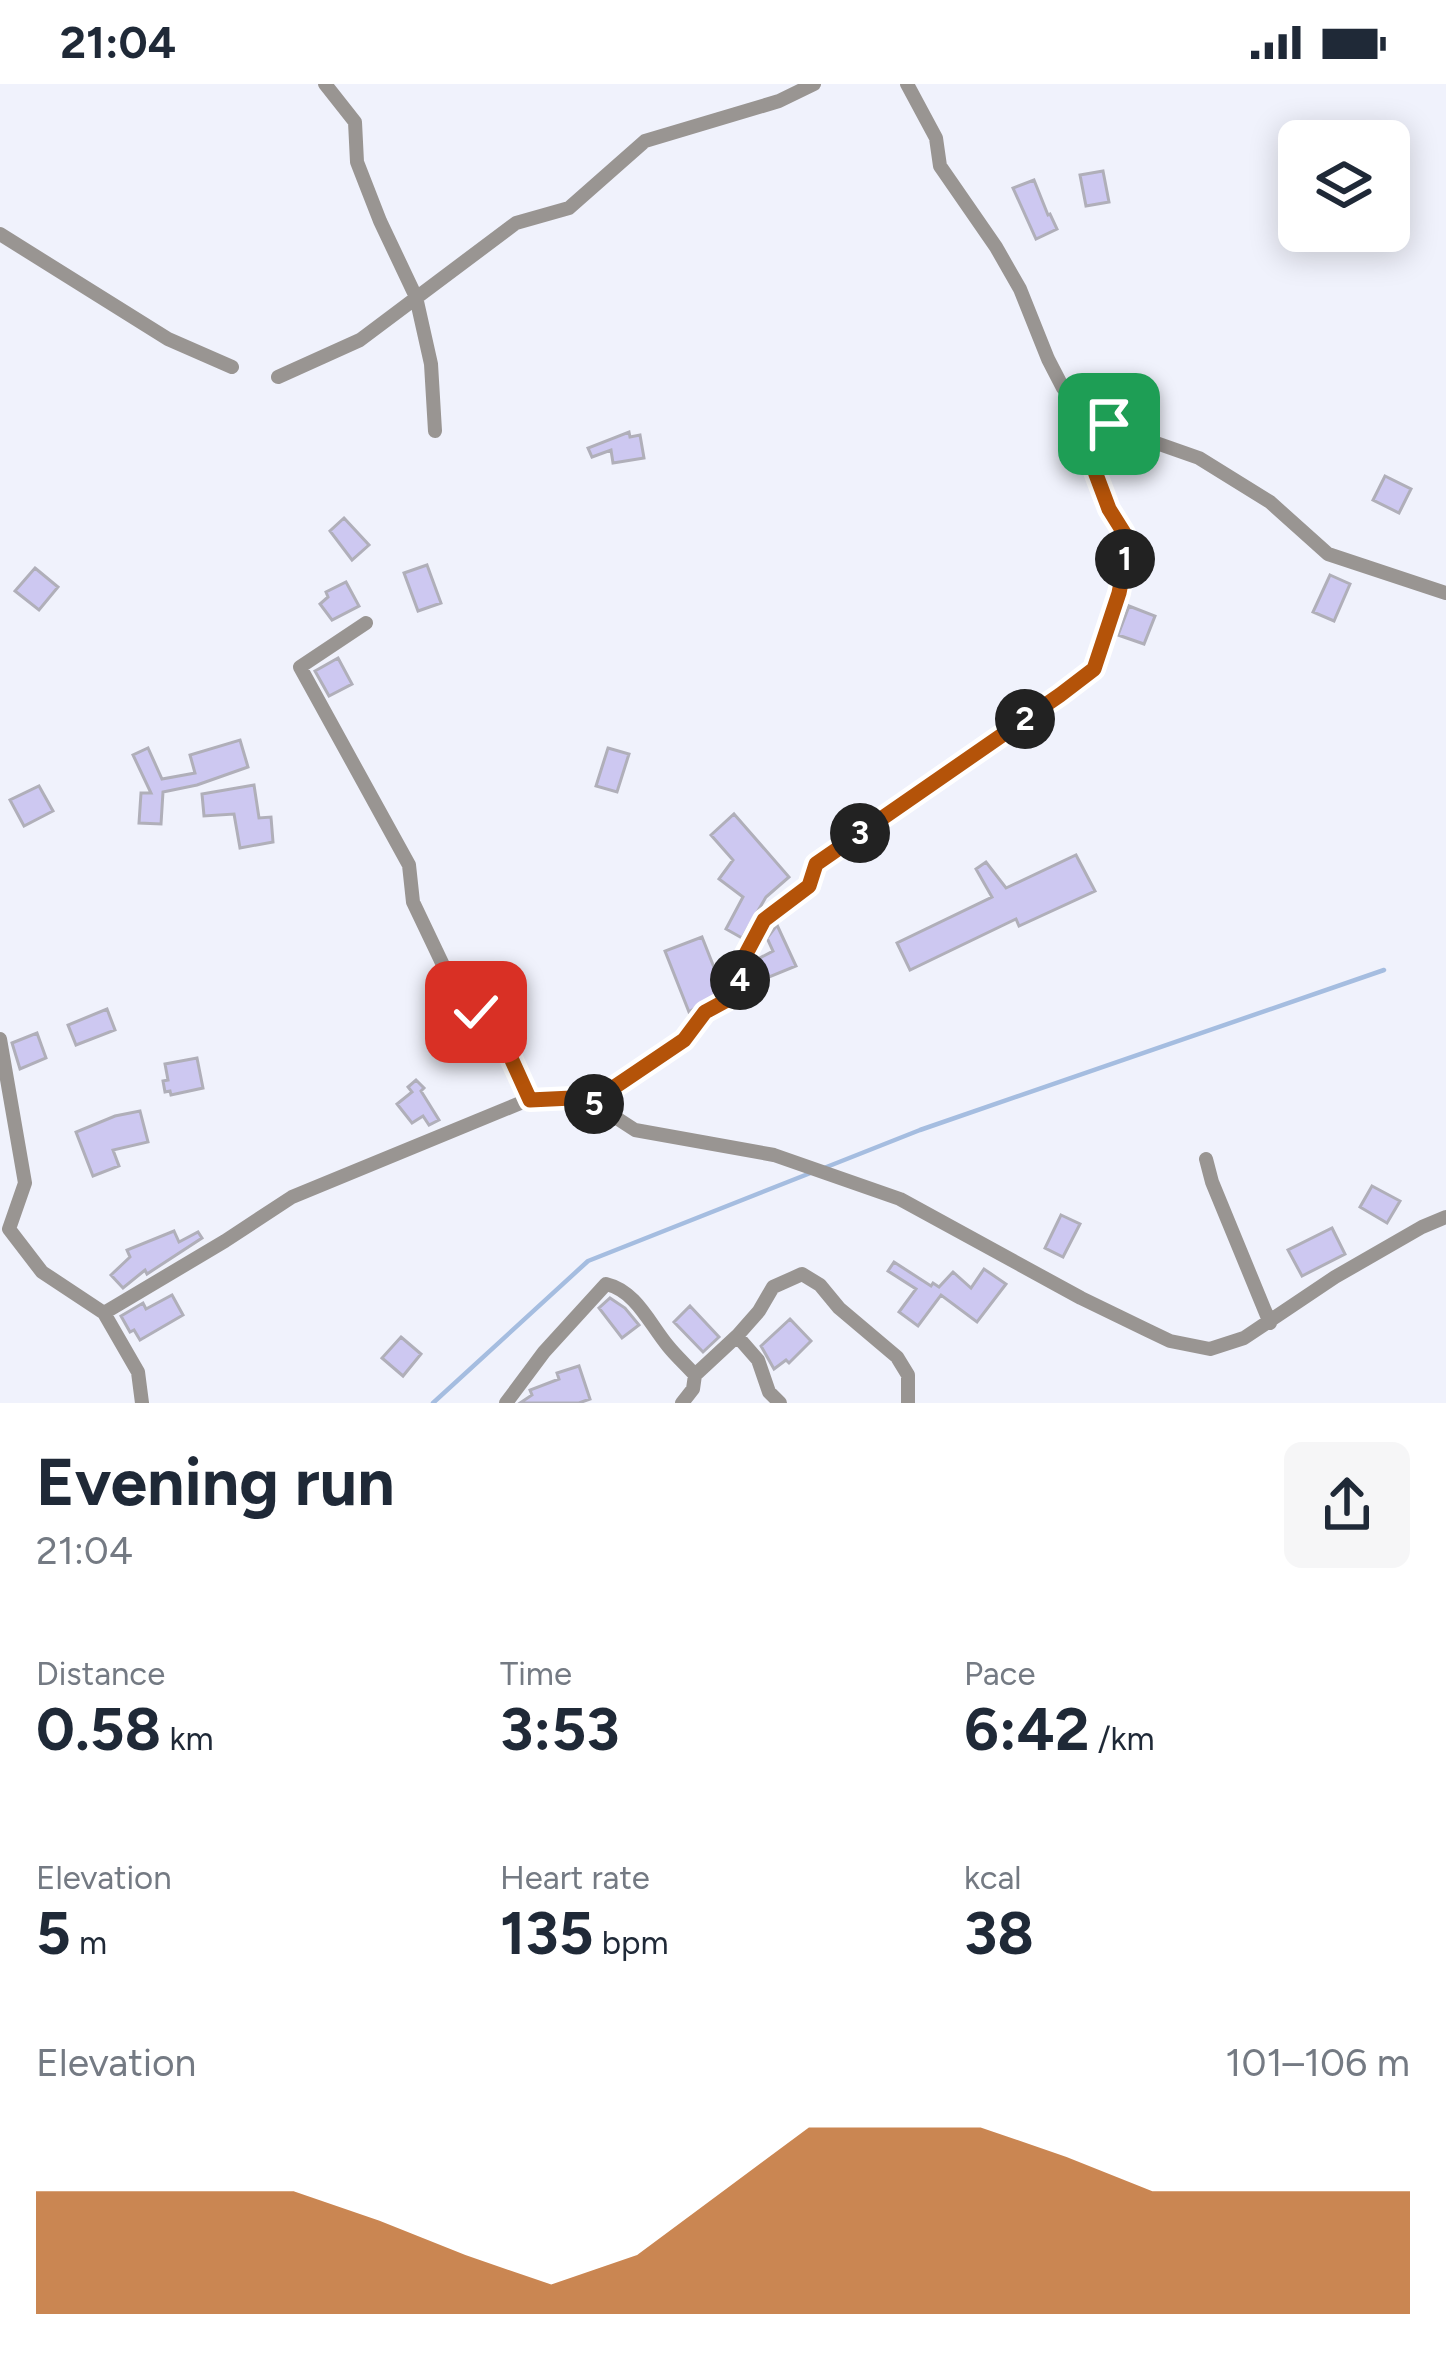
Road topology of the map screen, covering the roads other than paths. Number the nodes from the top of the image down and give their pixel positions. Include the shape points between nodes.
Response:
1 (325, 84) edge
2 (814, 84) edge
3 (907, 84) edge
4 (0, 234) edge
5 (416, 297) junction
6 (232, 368) dead end
7 (278, 377) dead end
8 (1079, 406) junction
9 (435, 431) dead end
10 (1446, 593) edge
11 (366, 623) dead end
12 (0, 1039) edge
13 (530, 1100) junction
14 (595, 1104) junction
15 (1206, 1159) dead end
16 (1446, 1217) edge
17 (4, 1227) edge
18 (104, 1313) junction
19 (1270, 1323) junction
20 (737, 1336) junction
21 (695, 1375) junction
22 (142, 1403) edge
23 (506, 1403) edge
24 (682, 1403) edge
25 (780, 1403) edge
26 (908, 1403) edge

1 - 5 street via 355,122 357,162
2 - 5 street via 645,141 569,208 516,223
3 - 8 street via 936,138 940,166 996,247
4 - 6 street via 168,339
5 - 7 street via 360,340
5 - 9 street
8 - 10 street via 1198,458 1270,502 1328,554
8 - 14 street via 1076,421 1125,548 1094,669 816,864 809,886 764,920 739,967 742,992 705,1012 684,1040
11 - 13 street via 299,667 409,865 413,902 453,986 506,1047
12 - 17 street via 25,1183
13 - 14 street
13 - 18 street via 292,1197
14 - 19 street via 635,1130 774,1155 900,1198 1170,1341 1210,1348
15 - 19 street
16 - 19 street
17 - 18 street via 42,1272
18 - 22 street via 138,1372
20 - 21 street
20 - 25 street
20 - 26 street via 773,1286 802,1274 897,1357 908,1375
21 - 23 street via 631,1297 606,1284
21 - 24 street

